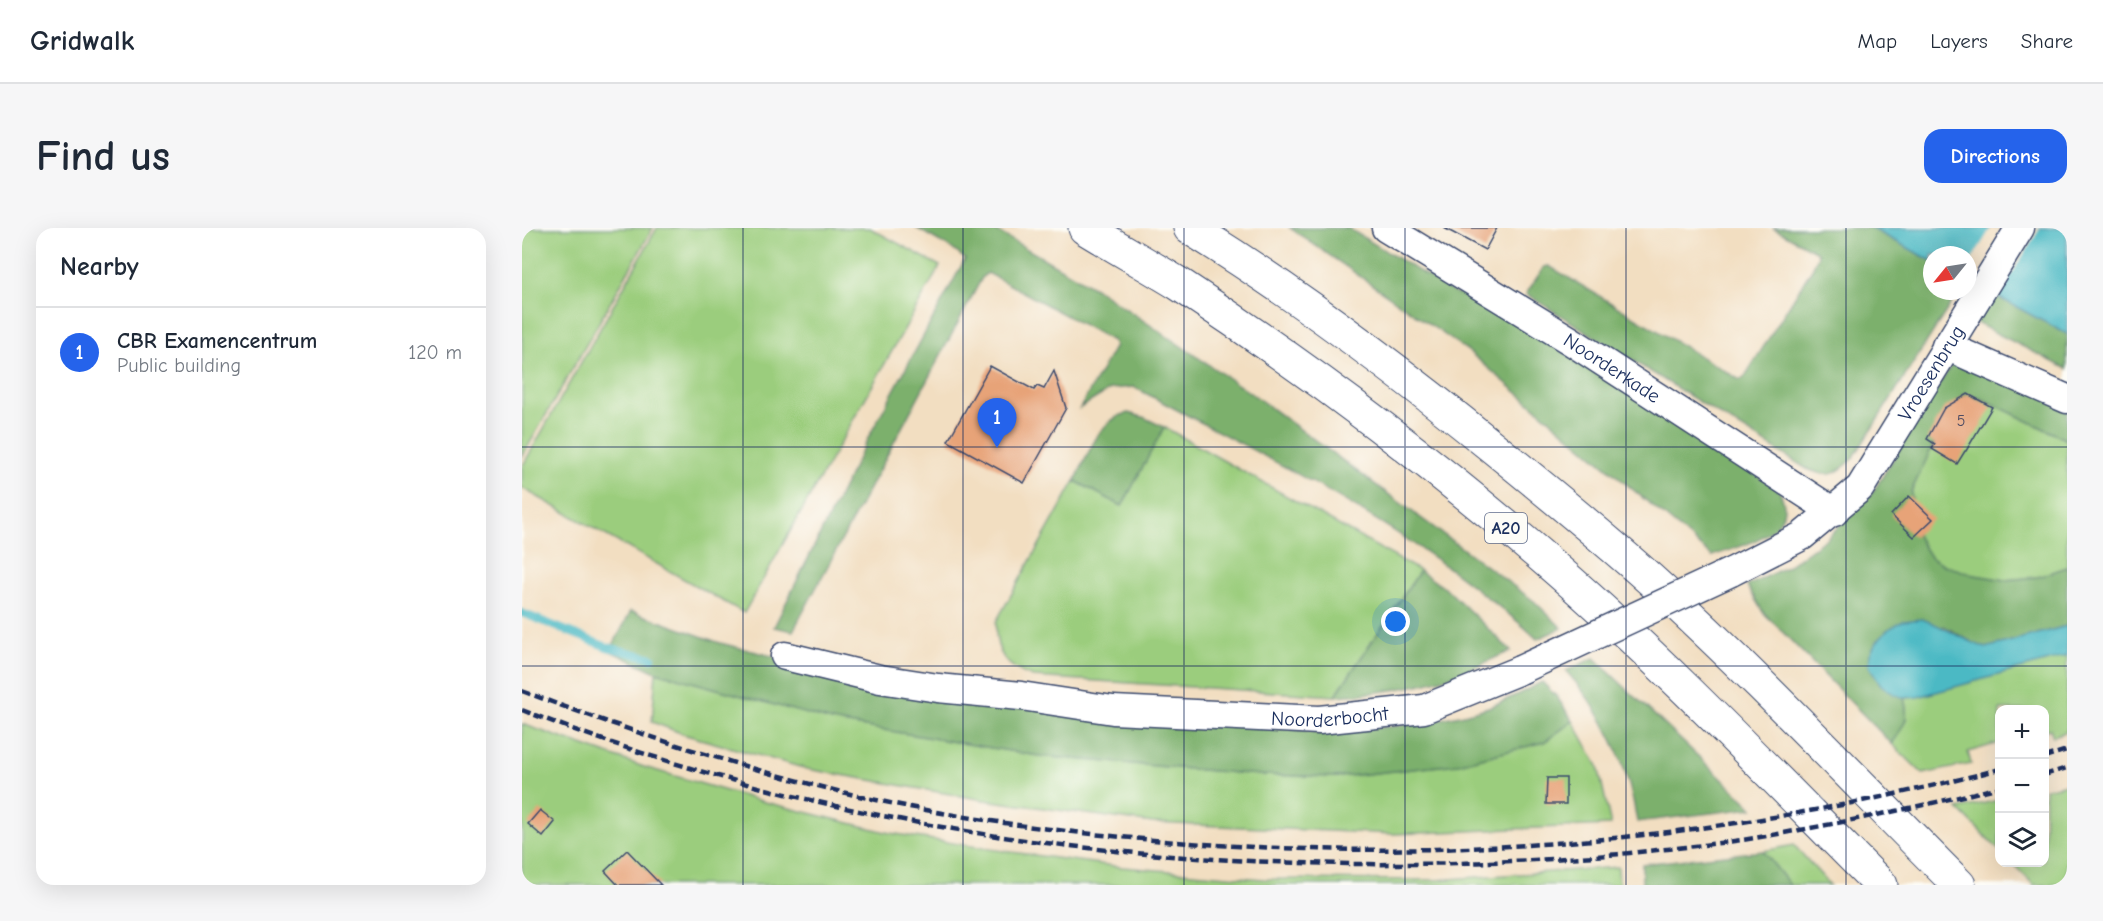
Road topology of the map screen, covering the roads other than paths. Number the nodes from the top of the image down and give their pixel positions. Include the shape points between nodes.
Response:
1 (1085, 228) edge
2 (1190, 228) edge
3 (1386, 228) edge
4 (2020, 228) edge
5 (1946, 346) junction
6 (2067, 399) edge
7 (1834, 512) junction
8 (785, 656) dead end
9 (1881, 885) edge
10 (1959, 885) edge

1 - 9 highway, A20 via 1255,336 1486,510 1692,695
2 - 10 highway via 1305,304 1408,379 1597,533 1753,678
3 - 7 street, Noorderkade via 1571,341
4 - 5 street, Vroesenbrug
5 - 6 street
5 - 7 street, Vroesenbrug via 1860,488
7 - 8 street, Noorderbocht, bridge via 1802,536 1731,572 1520,669 1424,708 1319,720 1113,710 880,679

